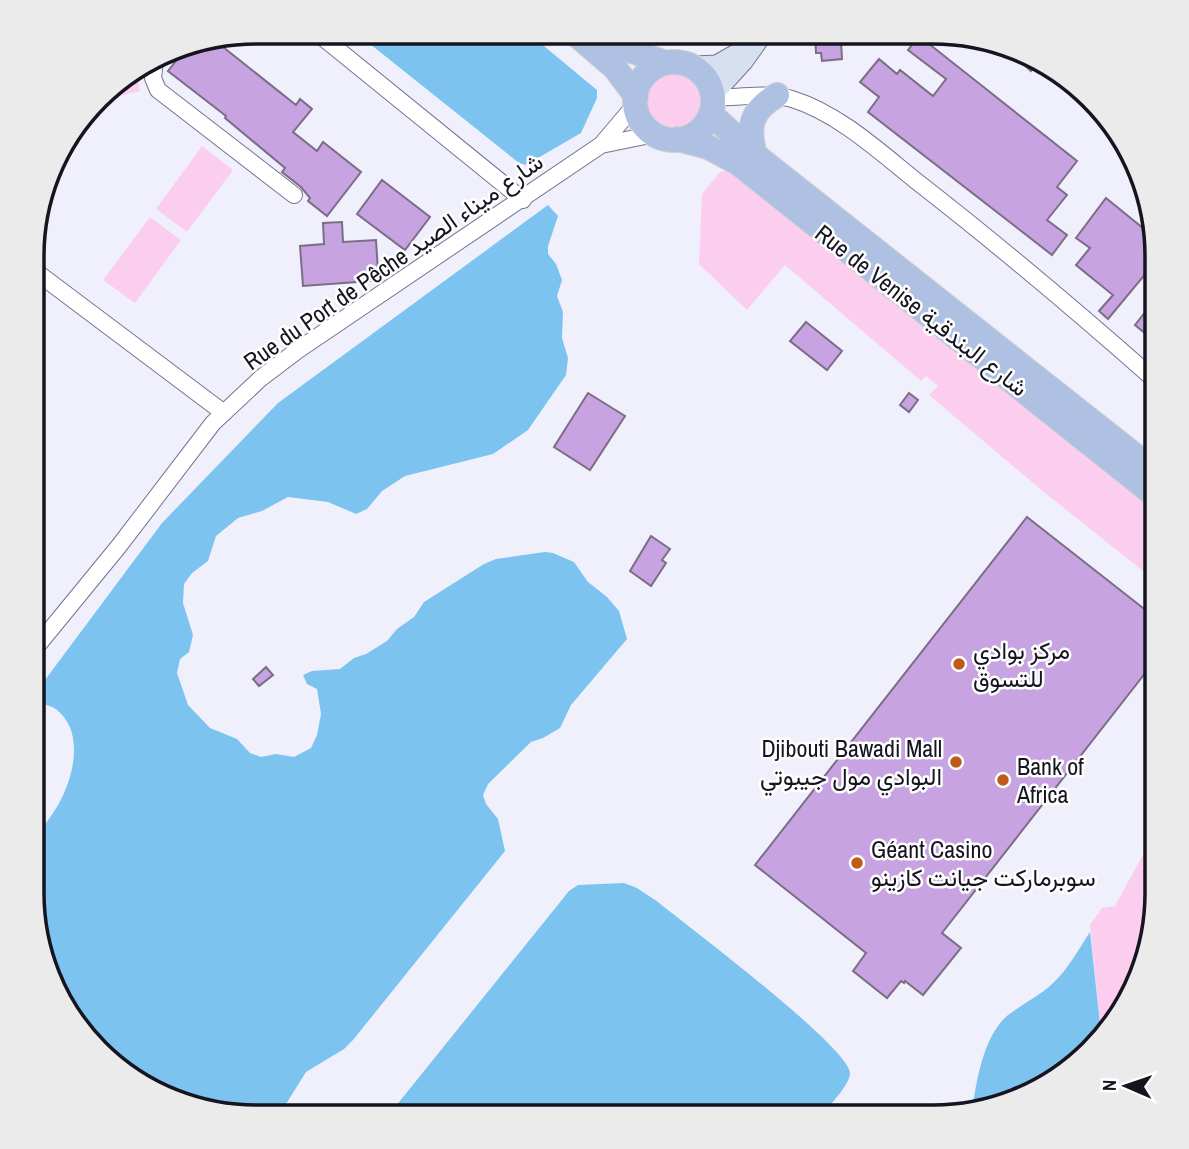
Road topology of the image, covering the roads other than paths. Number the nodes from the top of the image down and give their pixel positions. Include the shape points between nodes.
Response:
1 (331, 44) edge
2 (588, 44) edge
3 (619, 44) edge
4 (751, 44) edge
5 (754, 44) edge
6 (666, 63) junction
7 (695, 67) junction
8 (154, 70) edge
9 (777, 95) junction
10 (636, 101) junction
11 (712, 104) junction
12 (666, 137) junction
13 (601, 145) junction
14 (755, 155) junction
15 (294, 195) dead end
16 (523, 200) junction
17 (44, 278) edge
18 (1145, 372) edge
19 (224, 412) junction
20 (1145, 464) edge
21 (1145, 487) edge
22 (44, 638) edge

1 - 16 street
2 - 10 main road via 623,75
3 - 6 main road
4 - 7 main road via 724,63
5 - 11 main road
6 - 7 main road
6 - 10 main road via 644,76
7 - 11 main road via 706,79
8 - 15 street via 158,90
9 - 11 street
9 - 14 main road via 762,104 753,119
9 - 18 street via 806,103 861,137
10 - 12 main road via 645,127
10 - 13 street, Rue du Port de Pêche شارع ميناء الصيد
11 - 12 main road via 699,130 689,136
11 - 14 main road, Rue de Venise شارع البندقية
12 - 13 street, Rue du Port de Pêche شارع ميناء الصيد
12 - 21 main road, Rue de Venise شارع البندقية via 708,147 738,163
13 - 16 street, Rue du Port de Pêche شارع ميناء الصيد
14 - 20 main road, Rue de Venise شارع البندقية
16 - 19 street, Rue du Port de Pêche شارع ميناء الصيد via 298,350
17 - 19 street
19 - 22 street, Rue du Port de Pêche شارع ميناء الصيد

